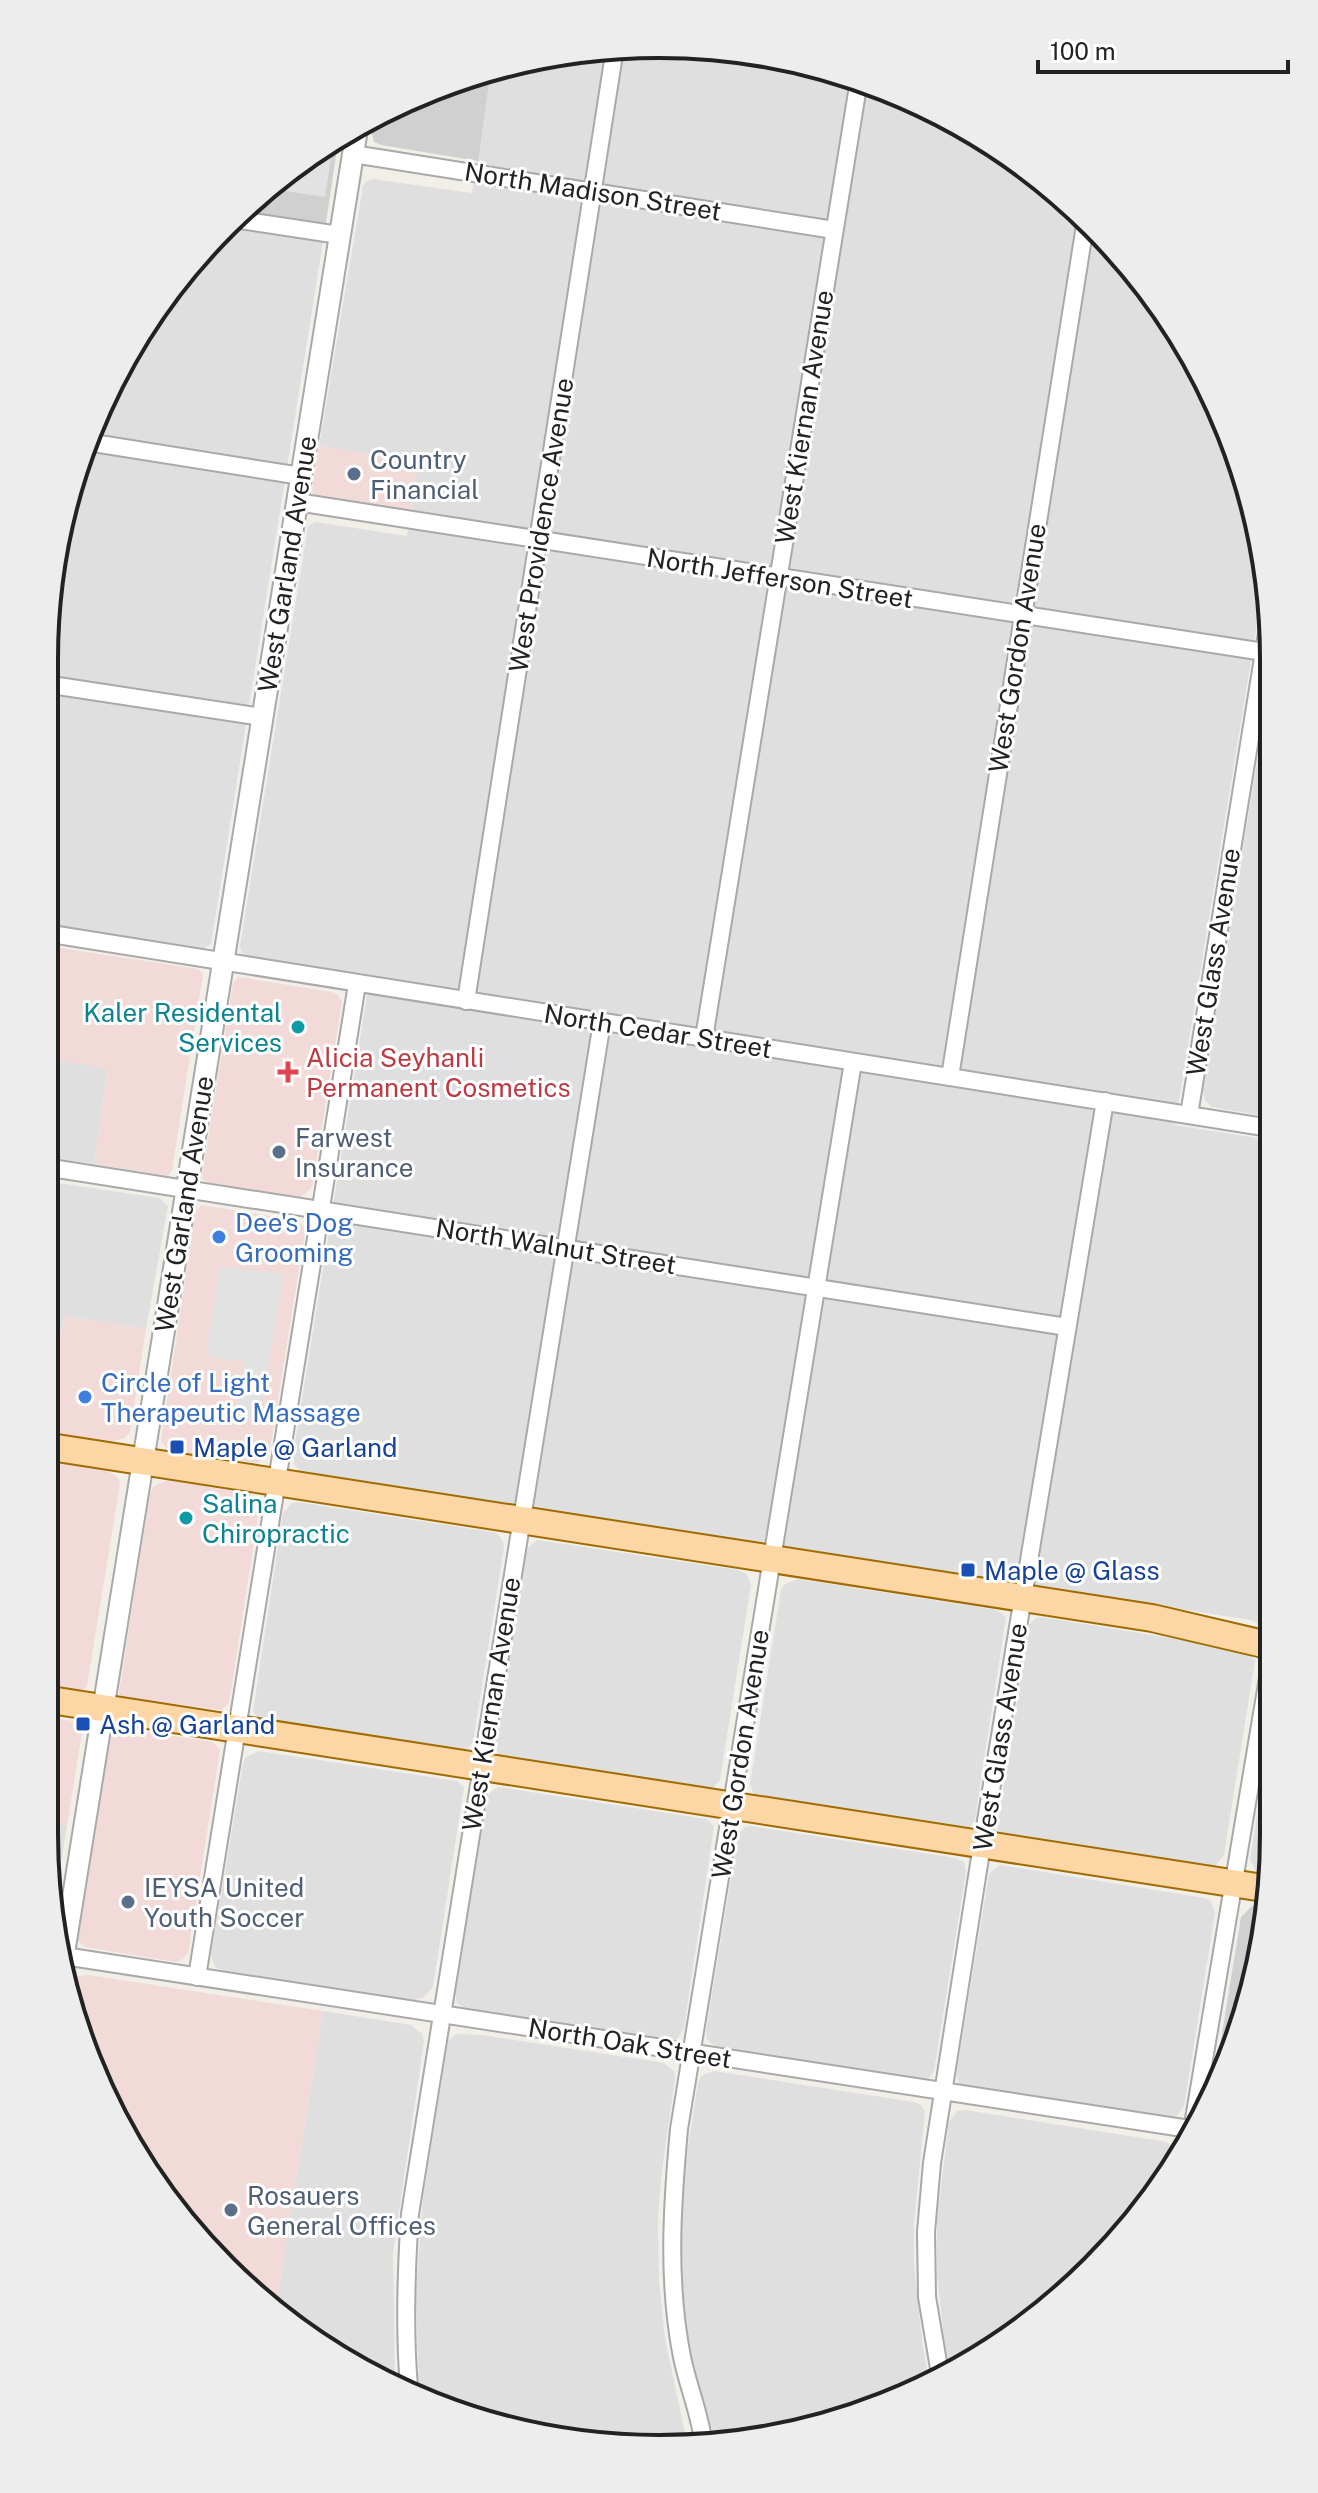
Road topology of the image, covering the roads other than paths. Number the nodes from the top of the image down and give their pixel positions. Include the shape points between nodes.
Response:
1 (613, 60) edge
2 (860, 93) edge
3 (355, 141) edge
4 (353, 154) junction
5 (593, 192) junction
6 (248, 221) edge
7 (834, 230) junction
8 (1084, 234) edge
9 (339, 235) junction
10 (98, 444) edge
11 (301, 476) junction
12 (297, 502) junction
13 (539, 538) junction
14 (779, 578) junction
15 (1022, 616) junction
16 (1260, 651) edge
17 (1260, 677) edge
18 (58, 686) edge
19 (262, 717) junction
20 (58, 935) edge
21 (223, 963) junction
22 (357, 984) junction
23 (466, 1001) junction
24 (602, 1022) junction
25 (704, 1038) junction
26 (853, 1062) junction
27 (950, 1077) junction
28 (1105, 1101) junction
29 (1189, 1115) junction
30 (1260, 1126) edge
31 (58, 1169) edge
32 (187, 1188) junction
33 (321, 1209) junction
34 (566, 1247) junction
35 (817, 1287) junction
36 (1067, 1327) junction
37 (58, 1448) edge
38 (143, 1461) junction
39 (278, 1481) junction
40 (522, 1519) junction
41 (772, 1558) junction
42 (1022, 1598) junction
43 (1260, 1643) edge
44 (58, 1701) edge
45 (102, 1708) junction
46 (1260, 1725) edge
47 (238, 1729) junction
48 (481, 1768) junction
49 (732, 1807) junction
50 (982, 1845) junction
51 (1233, 1885) junction
52 (1257, 1888) edge
53 (67, 1934) edge
54 (71, 1955) edge
55 (197, 1977) junction
56 (440, 2014) junction
57 (692, 2053) junction
58 (943, 2091) junction
59 (1198, 2099) edge
60 (1181, 2130) edge
61 (939, 2366) edge
62 (408, 2380) edge
63 (701, 2434) edge

1 - 5 street, West Providence Avenue
2 - 7 street, West Kiernan Avenue
3 - 4 street, West Garland Avenue
4 - 5 street, North Madison Street
4 - 9 street, West Garland Avenue
5 - 7 street, North Madison Street
5 - 13 street, West Providence Avenue
6 - 9 street
7 - 14 street, West Kiernan Avenue
8 - 15 street, West Gordon Avenue
9 - 11 street, West Garland Avenue
10 - 11 street
11 - 12 street, West Garland Avenue
12 - 13 street, North Jefferson Street
12 - 19 street, West Garland Avenue
13 - 14 street, North Jefferson Street
13 - 23 street, West Providence Avenue
14 - 15 street, North Jefferson Street
14 - 25 street, West Kiernan Avenue
15 - 16 street, North Jefferson Street
15 - 27 street, West Gordon Avenue
17 - 29 street, West Glass Avenue
18 - 19 street
19 - 21 street, West Garland Avenue
20 - 21 street, North Cedar Street
21 - 22 street, North Cedar Street
21 - 32 street, West Garland Avenue
22 - 23 street, North Cedar Street
22 - 33 street
23 - 24 street, North Cedar Street
24 - 25 street, North Cedar Street
24 - 34 street, West Kiernan Avenue
25 - 26 street, North Cedar Street
26 - 27 street, North Cedar Street
26 - 35 street, West Gordon Avenue
27 - 28 street, North Cedar Street
28 - 29 street, North Cedar Street
28 - 36 street, West Glass Avenue
29 - 30 street, North Cedar Street
31 - 32 street, North Walnut Street
32 - 33 street, North Walnut Street
32 - 38 street, West Garland Avenue
33 - 34 street, North Walnut Street
33 - 39 street
34 - 35 street, North Walnut Street
34 - 40 street, West Kiernan Avenue
35 - 36 street, North Walnut Street
35 - 41 street, West Gordon Avenue
36 - 42 street, West Glass Avenue
37 - 38 main road
38 - 39 main road
38 - 45 street, West Garland Avenue
39 - 40 main road
39 - 47 street
40 - 41 main road
40 - 48 street, West Kiernan Avenue
41 - 42 main road
41 - 49 street, West Gordon Avenue
42 - 43 main road via 1152,1618
42 - 50 street, West Glass Avenue
44 - 45 main road
45 - 47 main road
45 - 53 street, West Garland Avenue
46 - 51 street
47 - 48 main road
47 - 55 street
48 - 49 main road
48 - 56 street, West Kiernan Avenue
49 - 50 main road
49 - 57 street, West Gordon Avenue
50 - 51 main road
50 - 58 street, West Glass Avenue
51 - 52 main road
51 - 59 street
54 - 55 street, North Oak Street
55 - 56 street, North Oak Street
56 - 57 street, North Oak Street
56 - 62 street, West Kiernan Avenue via 410,2214 405,2281
57 - 58 street, North Oak Street
57 - 63 street, West Gordon Avenue via 671,2213 672,2288
58 - 60 street, North Oak Street
58 - 61 street, West Glass Avenue via 926,2232 927,2297

